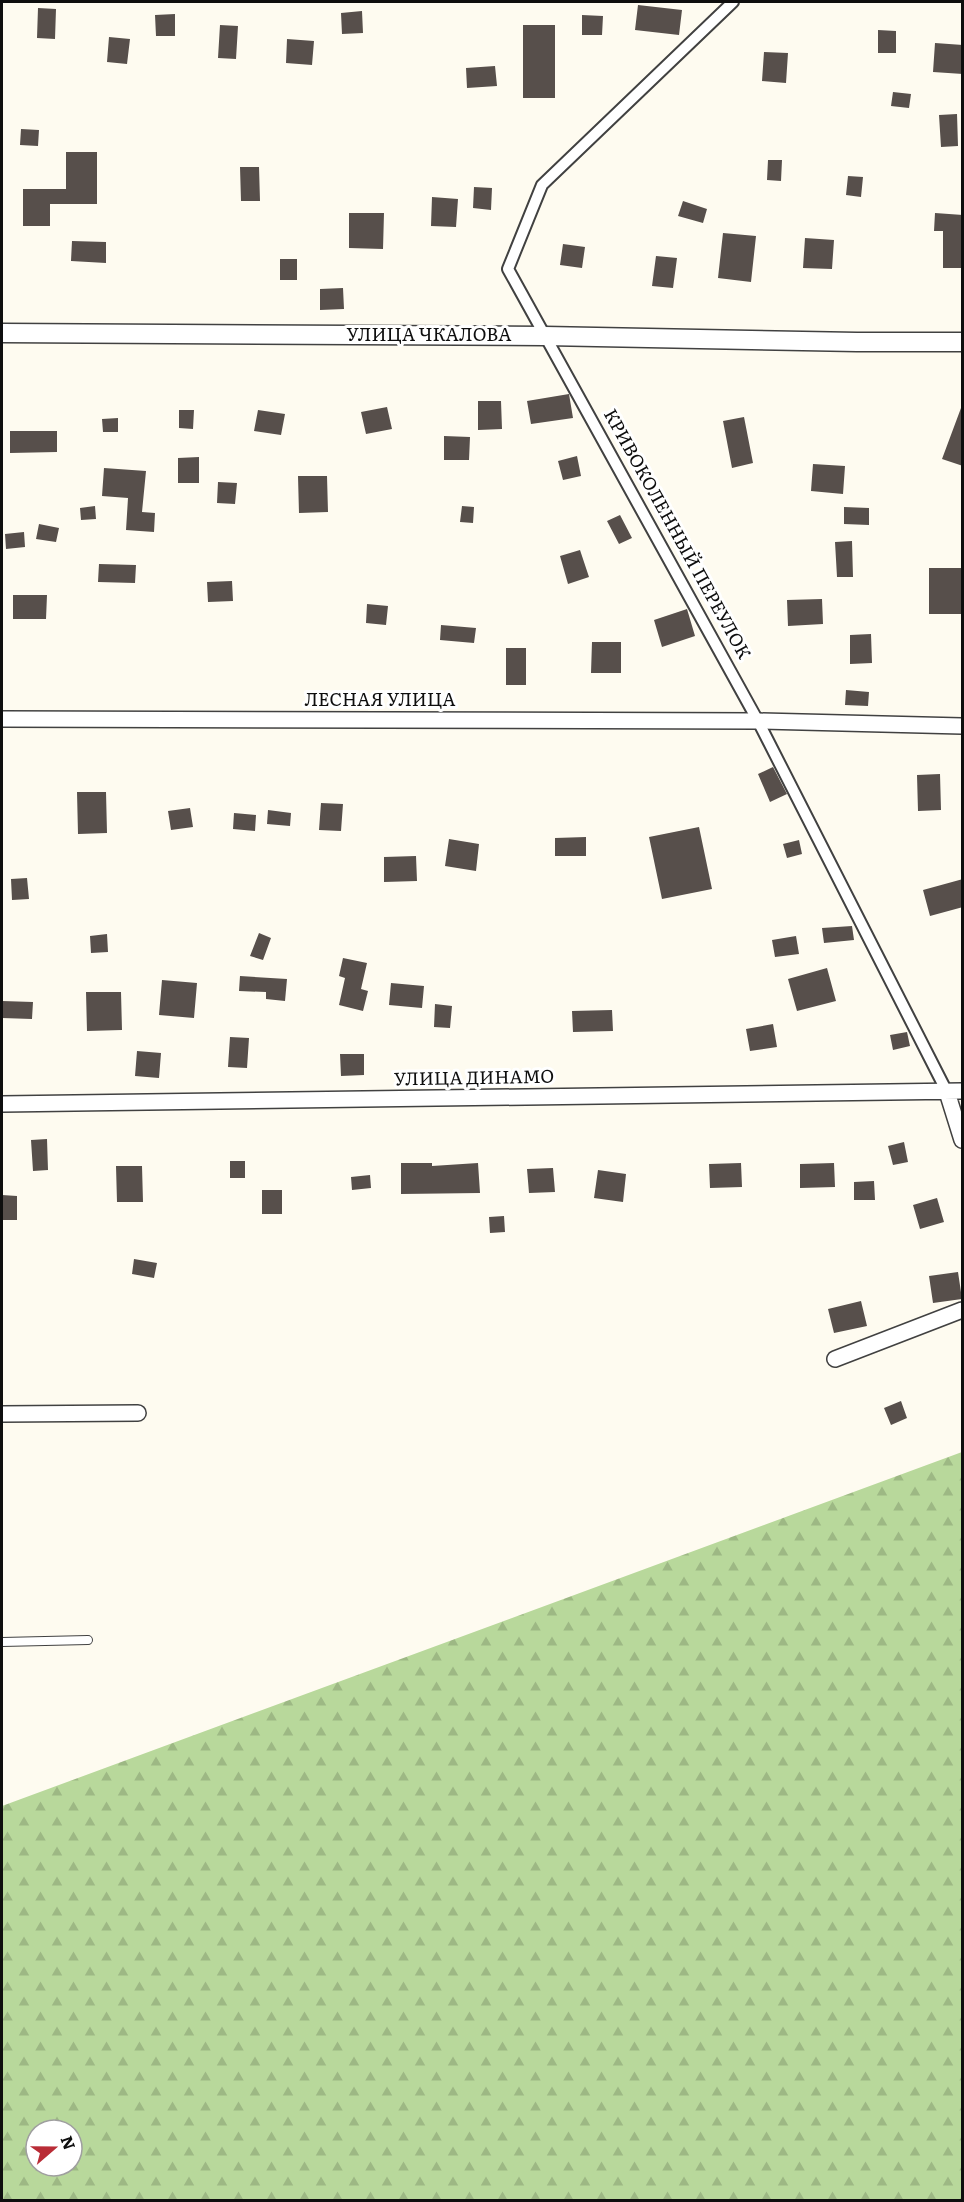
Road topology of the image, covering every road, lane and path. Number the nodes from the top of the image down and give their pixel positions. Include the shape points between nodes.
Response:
1 (733, 2) edge
2 (2, 333) edge
3 (545, 336) junction
4 (963, 342) edge
5 (2, 719) edge
6 (758, 721) junction
7 (963, 726) edge
8 (955, 1091) edge
9 (2, 1104) edge
10 (963, 1140) edge
11 (963, 1310) edge
12 (836, 1359) dead end
13 (138, 1413) dead end
14 (2, 1414) edge
15 (88, 1640) dead end
16 (2, 1642) edge

1 - 3 street, КРИВОКОЛЕННЫЙ ПЕРЕУЛОК via 542,185 508,269
2 - 3 street, УЛИЦА ЧКАЛОВА
3 - 4 street, УЛИЦА ЧКАЛОВА
3 - 6 street, КРИВОКОЛЕННЫЙ ПЕРЕУЛОК
5 - 6 street, ЛЕСНАЯ УЛИЦА
6 - 7 street, ЛЕСНАЯ УЛИЦА
6 - 8 street, КРИВОКОЛЕННЫЙ ПЕРЕУЛОК
8 - 9 street, УЛИЦА ДИНАМО
8 - 10 street, КРИВОКОЛЕННЫЙ ПЕРЕУЛОК
11 - 12 street
13 - 14 street
15 - 16 lane

